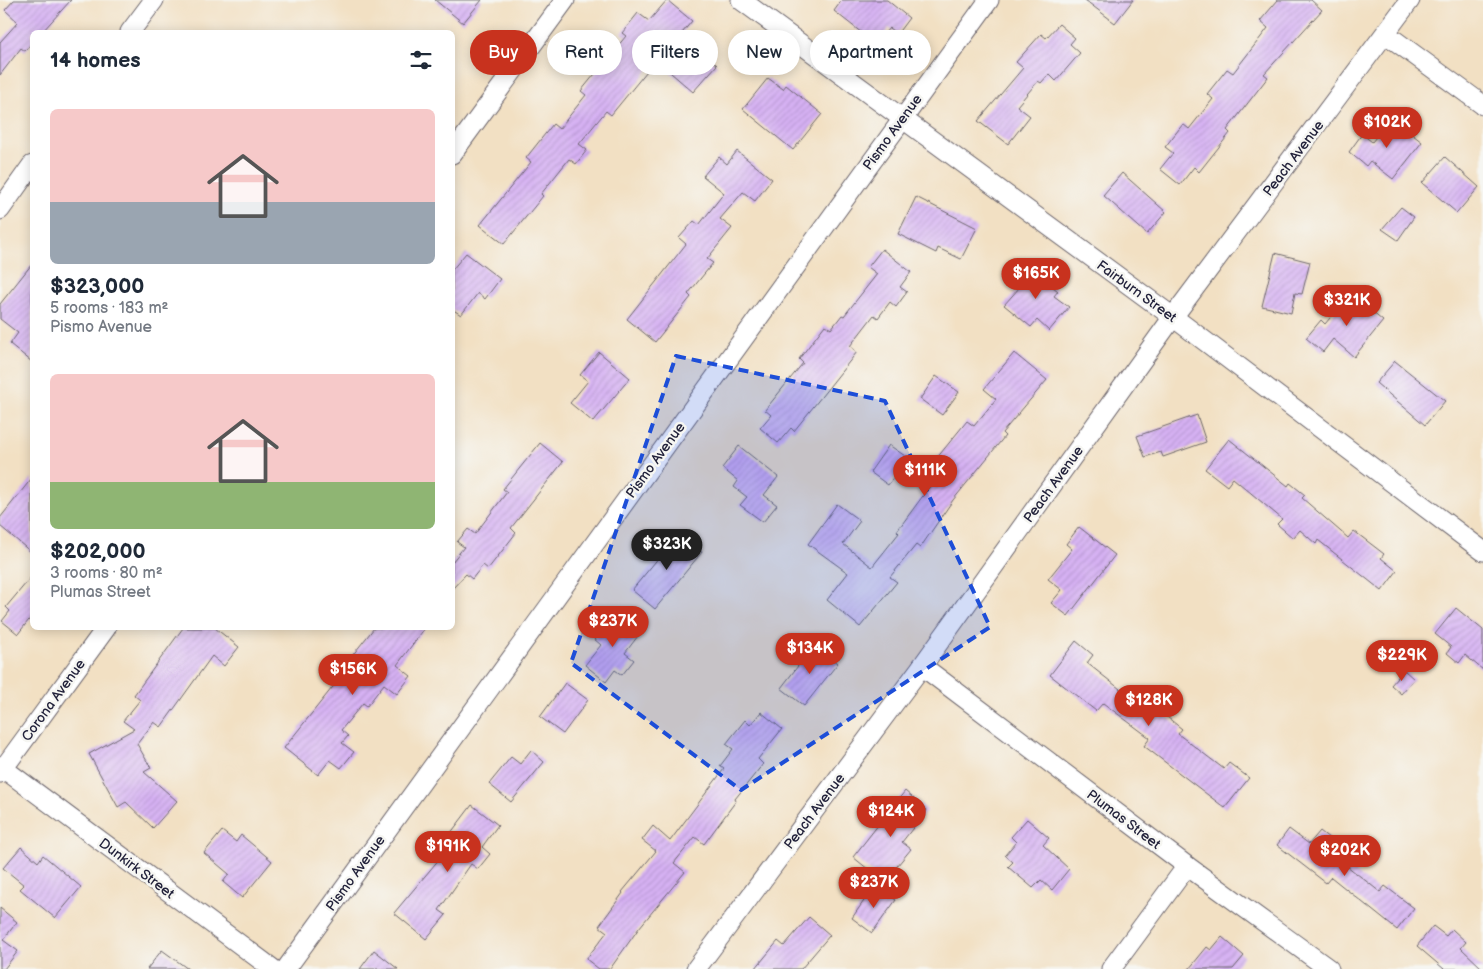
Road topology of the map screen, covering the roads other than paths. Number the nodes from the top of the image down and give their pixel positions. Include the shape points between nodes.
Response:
1 (154, 0) edge
2 (565, 0) edge
3 (741, 0) edge
4 (989, 0) edge
5 (1410, 0) edge
6 (132, 30) edge
7 (1386, 34) junction
8 (1483, 105) edge
9 (902, 119) junction
10 (455, 150) edge
11 (30, 168) edge
12 (0, 210) edge
13 (1173, 317) junction
14 (1483, 550) edge
15 (105, 630) edge
16 (922, 666) junction
17 (1, 769) edge
18 (1187, 866) junction
19 (273, 969) edge
20 (286, 969) edge
21 (696, 969) edge
22 (1111, 969) edge
23 (1329, 969) edge

1 - 6 street
2 - 10 street
3 - 9 street, Fairburn Street
4 - 9 street, Pismo Avenue
5 - 7 street, Peach Avenue
7 - 8 street
7 - 13 street, Peach Avenue
9 - 13 street, Fairburn Street
9 - 20 street, Pismo Avenue
11 - 12 street
13 - 14 street, Fairburn Street
13 - 16 street, Peach Avenue
15 - 17 street, Corona Avenue
16 - 18 street, Plumas Street
16 - 21 street, Peach Avenue
17 - 19 street, Dunkirk Street
18 - 22 street
18 - 23 street, Plumas Street

